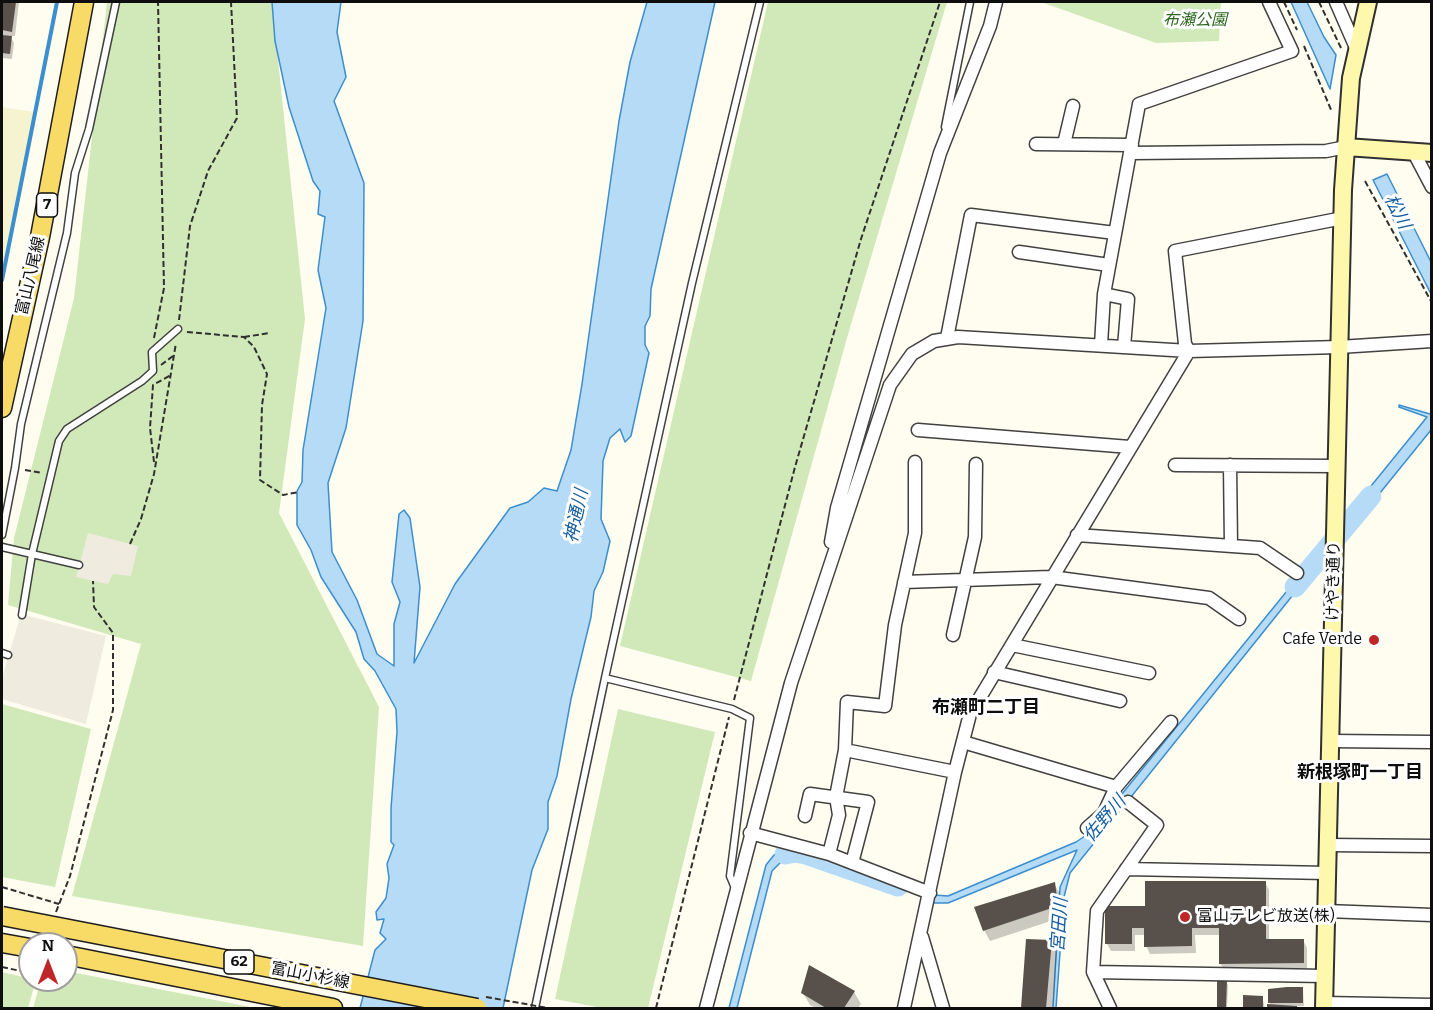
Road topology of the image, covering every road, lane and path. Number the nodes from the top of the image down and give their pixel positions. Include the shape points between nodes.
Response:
1 (84, 2) edge
2 (116, 2) edge
3 (158, 2) edge
4 (231, 2) edge
5 (760, 2) edge
6 (940, 2) edge
7 (970, 2) edge
8 (996, 2) edge
9 (1269, 2) edge
10 (1284, 2) edge
11 (1319, 2) edge
12 (1336, 2) edge
13 (1368, 2) edge
14 (1299, 34) dead end
15 (1303, 45) dead end
16 (1352, 54) junction
17 (1072, 106) dead end
18 (1332, 112) dead end
19 (1036, 144) dead end
20 (1064, 144) junction
21 (1346, 147) junction
22 (1131, 149) junction
23 (1413, 151) junction
24 (940, 153) junction
25 (1431, 153) edge
26 (1365, 181) dead end
27 (1431, 187) edge
28 (1343, 218) junction
29 (1115, 233) junction
30 (1019, 252) dead end
31 (1109, 265) junction
32 (1104, 294) junction
33 (1431, 303) edge
34 (178, 329) junction
35 (270, 333) dead end
36 (244, 337) junction
37 (947, 338) junction
38 (1431, 341) edge
39 (1101, 345) junction
40 (1124, 347) junction
41 (1339, 347) junction
42 (1189, 351) junction
43 (152, 352) junction
44 (171, 375) junction
45 (2, 408) edge
46 (918, 430) dead end
47 (1130, 447) junction
48 (915, 462) dead end
49 (976, 464) dead end
50 (155, 465) junction
51 (1174, 465) dead end
52 (1230, 465) junction
53 (1336, 466) junction
54 (15, 468) junction
55 (51, 475) junction
56 (299, 492) dead end
57 (2, 535) edge
58 (1077, 535) junction
59 (130, 544) dead end
60 (1231, 546) junction
61 (2, 547) edge
62 (32, 554) junction
63 (79, 565) dead end
64 (1297, 573) dead end
65 (1051, 577) junction
66 (965, 580) junction
67 (93, 581) dead end
68 (824, 582) junction
69 (904, 582) junction
70 (22, 615) dead end
71 (1239, 619) dead end
72 (953, 635) dead end
73 (1012, 645) junction
74 (994, 672) junction
75 (1149, 672) dead end
76 (605, 678) junction
77 (1120, 701) dead end
78 (732, 709) junction
79 (1172, 722) dead end
80 (1330, 741) junction
81 (963, 742) junction
82 (1431, 742) edge
83 (844, 750) junction
84 (954, 772) junction
85 (1116, 787) junction
86 (836, 797) junction
87 (1128, 802) dead end
88 (805, 816) dead end
89 (1087, 828) dead end
90 (750, 833) junction
91 (1328, 845) junction
92 (1431, 846) edge
93 (829, 854) junction
94 (852, 863) junction
95 (1126, 869) junction
96 (1327, 873) junction
97 (2, 887) edge
98 (735, 888) junction
99 (930, 893) junction
100 (59, 904) junction
101 (1326, 911) junction
102 (55, 914) dead end
103 (1431, 915) edge
104 (2, 916) edge
105 (921, 935) junction
106 (2, 943) edge
107 (18, 946) edge
108 (78, 957) edge
109 (2, 967) edge
110 (18, 970) edge
111 (1093, 972) junction
112 (1324, 976) junction
113 (1431, 1005) edge
114 (1324, 1006) edge
115 (333, 1008) edge
116 (477, 1008) edge
117 (535, 1008) edge
118 (656, 1008) edge
119 (706, 1008) edge
120 (904, 1008) edge
121 (943, 1008) edge
122 (1110, 1008) edge

1 - 45 main road, 富山八尾線 / 7 via 40,237
2 - 54 lane via 89,129 75,173 65,243 21,424
3 - 43 path via 164,288
4 - 34 path via 237,118 208,171 190,226
5 - 76 lane via 692,283
6 - 78 path via 861,238 789,488
7 - 24 lane
8 - 24 street
9 - 22 street via 1292,51 1139,104
10 - 14 path
11 - 16 path
12 - 16 street
13 - 16 street
15 - 18 path
16 - 21 street, けやき通り
17 - 20 street
19 - 20 street
20 - 22 street
21 - 22 street via 1326,151
21 - 23 street
21 - 28 street, けやき通り
22 - 29 street
23 - 25 street
23 - 27 street
24 - 68 street via 837,508
26 - 33 path
28 - 41 street, けやき通り
28 - 42 street via 1174,251
29 - 31 street
29 - 37 street via 971,214
30 - 31 street
31 - 32 street
32 - 39 street
32 - 40 street via 1128,298
34 - 36 path
34 - 43 lane
34 - 44 path
35 - 36 path
36 - 56 path via 261,357 267,374 260,480 283,495
37 - 39 street
37 - 68 street via 912,354 890,386
38 - 41 street
39 - 40 street
40 - 42 street
41 - 42 street
41 - 53 street, けやき通り
42 - 47 street
43 - 55 lane via 153,371 142,381 67,429 59,441
44 - 50 path
44 - 50 path via 153,385 150,428
46 - 47 street
47 - 58 street
48 - 69 street via 915,533
49 - 66 street via 975,537
50 - 59 path
51 - 52 street
52 - 53 street
52 - 60 street
53 - 80 street, けやき通り
54 - 55 path
54 - 57 lane
55 - 62 lane
58 - 60 street
58 - 65 street
60 - 64 street via 1260,548
61 - 62 lane
62 - 63 lane
62 - 70 lane
65 - 66 street
65 - 71 street via 1209,598
65 - 73 street
66 - 69 street
66 - 72 street
67 - 100 path via 94,607 113,633 113,710 70,876
68 - 90 street via 791,683
69 - 83 street via 885,706 847,702
73 - 74 street
73 - 75 street
74 - 77 street
74 - 81 street via 970,714
76 - 78 lane
76 - 117 lane
78 - 98 lane via 750,718 730,876
78 - 118 path
79 - 85 street
80 - 82 street
80 - 91 street, けやき通り
81 - 84 street
81 - 85 street
83 - 84 street
83 - 86 street
84 - 99 street
85 - 89 street via 1104,813
86 - 88 street via 810,794
86 - 93 street via 839,815
86 - 94 street via 868,802
87 - 95 street via 1157,825
90 - 93 street
90 - 98 street
91 - 92 street
91 - 96 street, けやき通り
93 - 94 street
94 - 99 street
95 - 96 street
95 - 111 street via 1097,911
96 - 101 street, けやき通り
97 - 100 path
98 - 119 street
99 - 105 street
100 - 102 path
101 - 103 street
101 - 112 street, けやき通り
104 - 116 main road, 富山小杉線 / 62, bridge
105 - 120 street
105 - 121 street
106 - 107 main road
108 - 115 main road, 富山小杉線 / 62
109 - 110 path
111 - 112 street
111 - 122 street
112 - 114 street, けやき通り
113 - 114 street

